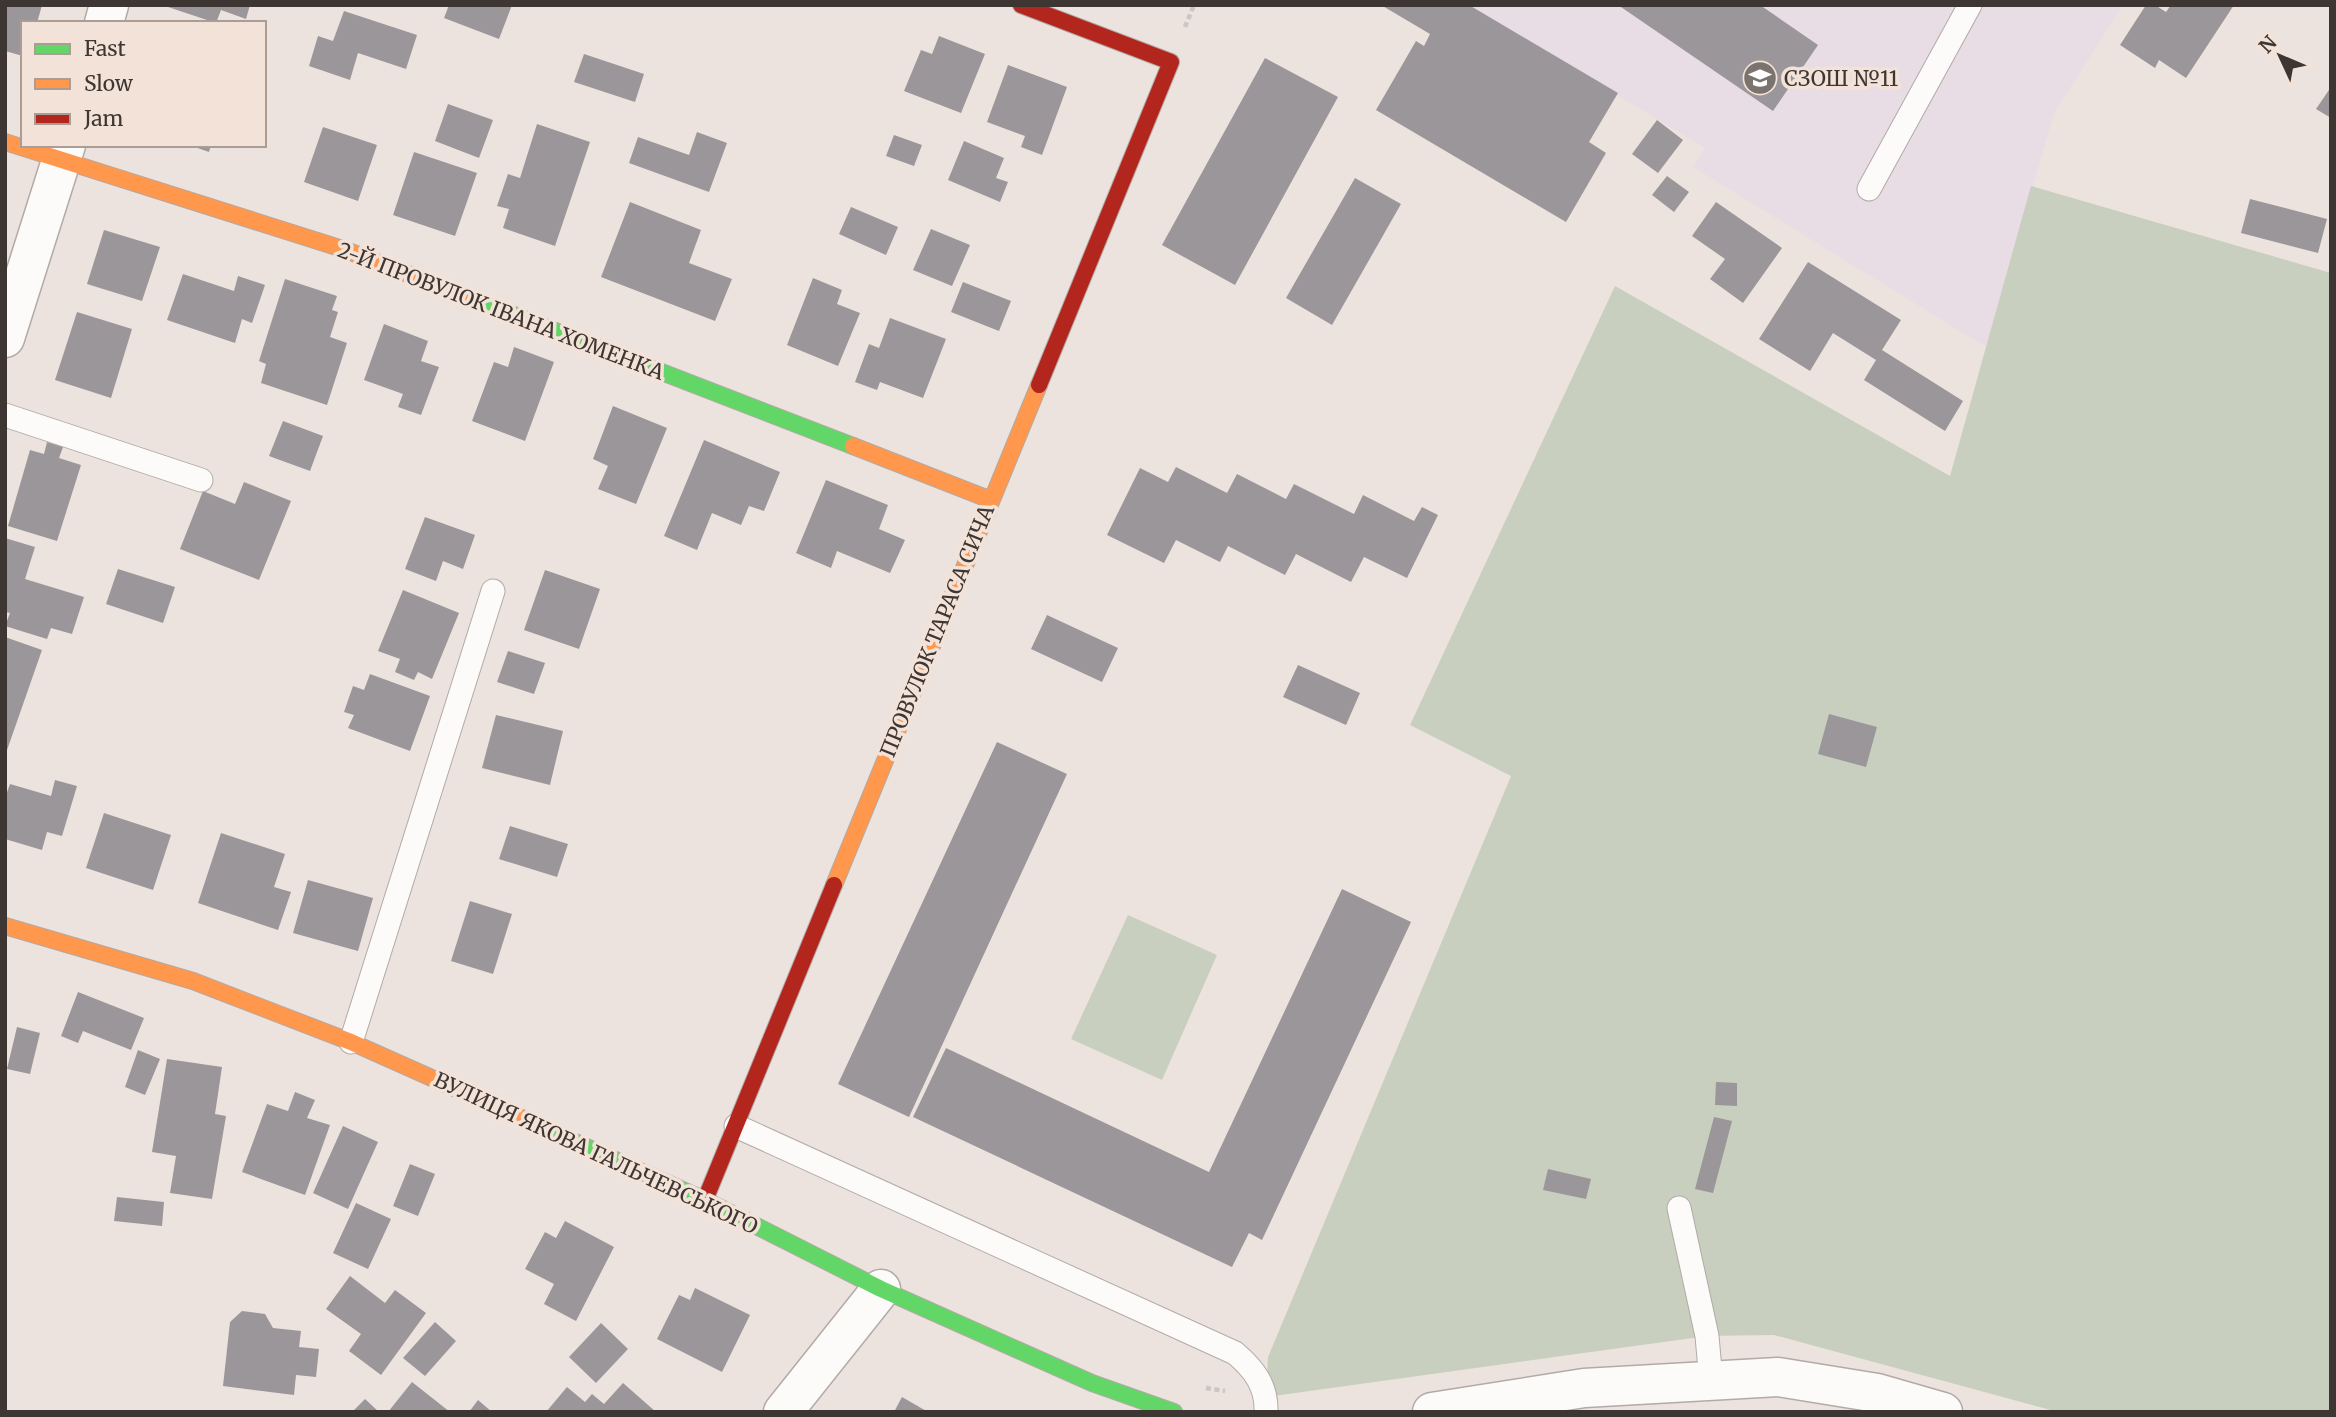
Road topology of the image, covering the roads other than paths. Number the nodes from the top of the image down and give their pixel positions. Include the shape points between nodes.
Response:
1 (1021, 5) edge
2 (1970, 5) edge
3 (34, 147) edge
4 (64, 152) edge
5 (1869, 189) dead end
6 (5, 338) edge
7 (5, 415) edge
8 (201, 480) dead end
9 (990, 500) junction
10 (493, 591) dead end
11 (5, 926) edge
12 (351, 1042) junction
13 (736, 1126) junction
14 (705, 1200) junction
15 (1679, 1208) dead end
16 (881, 1289) junction
17 (1711, 1381) junction
18 (1584, 1400) edge
19 (783, 1412) edge
20 (1174, 1412) edge
21 (1266, 1412) edge
22 (1432, 1412) edge
23 (1943, 1412) edge

1 - 9 street, ПРОВУЛОК ТАРАСА СИЧА via 1171,62
2 - 5 lane
3 - 4 street, 2-Й ПРОВУЛОК ІВАНА ХОМЕНКА
4 - 6 street
4 - 9 street, 2-Й ПРОВУЛОК ІВАНА ХОМЕНКА via 343,249
7 - 8 lane
9 - 13 street, ПРОВУЛОК ТАРАСА СИЧА
10 - 12 lane
11 - 12 street, ВУЛИЦЯ ЯКОВА ГАЛЬЧЕВСЬКОГО via 193,981
12 - 14 street, ВУЛИЦЯ ЯКОВА ГАЛЬЧЕВСЬКОГО
13 - 14 street, ПРОВУЛОК ТАРАСА СИЧА
13 - 21 lane via 1235,1353 1254,1368 1266,1397
14 - 16 street, ВУЛИЦЯ ЯКОВА ГАЛЬЧЕВСЬКОГО
15 - 17 lane via 1707,1336
16 - 19 street
16 - 20 street, ВУЛИЦЯ ЯКОВА ГАЛЬЧЕВСЬКОГО via 1092,1382
17 - 18 street
17 - 23 street via 1778,1377 1877,1393
18 - 22 street

